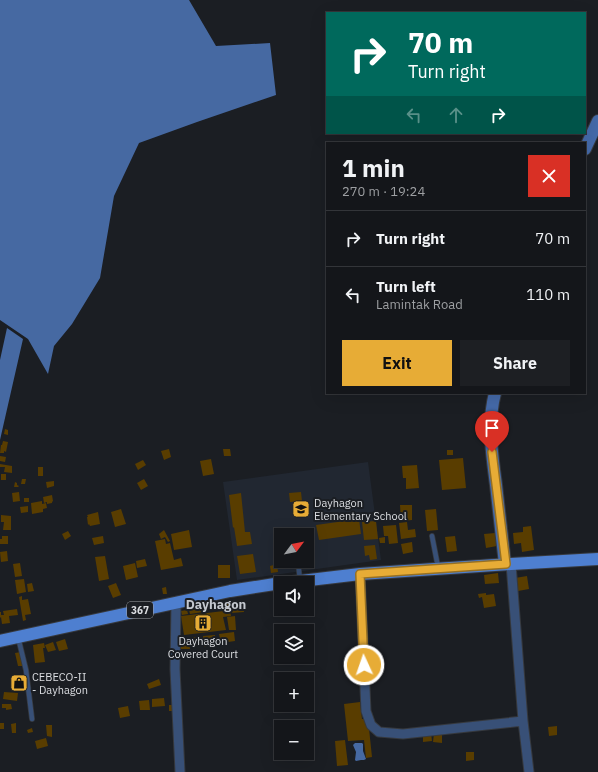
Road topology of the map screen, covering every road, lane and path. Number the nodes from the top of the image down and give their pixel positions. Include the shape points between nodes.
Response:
1 (598, 121) edge
2 (586, 147) edge
3 (495, 394) edge
4 (432, 536) dead end
5 (598, 559) edge
6 (508, 564) junction
7 (438, 569) junction
8 (360, 574) junction
9 (314, 579) edge
10 (274, 585) edge
11 (176, 603) junction
12 (18, 637) junction
13 (0, 640) edge
14 (32, 719) dead end
15 (523, 721) junction
16 (180, 772) edge
17 (529, 772) edge

1 - 2 main road
3 - 6 main road via 490,423 492,452
4 - 7 lane
5 - 6 main road
6 - 7 main road
6 - 15 street
7 - 8 main road
8 - 9 main road
8 - 15 street via 366,711 371,725 379,732 403,734
10 - 11 main road, 367 via 230,591
11 - 12 main road, 367
11 - 16 street
12 - 13 main road, 367
12 - 14 lane via 26,670
15 - 17 street

